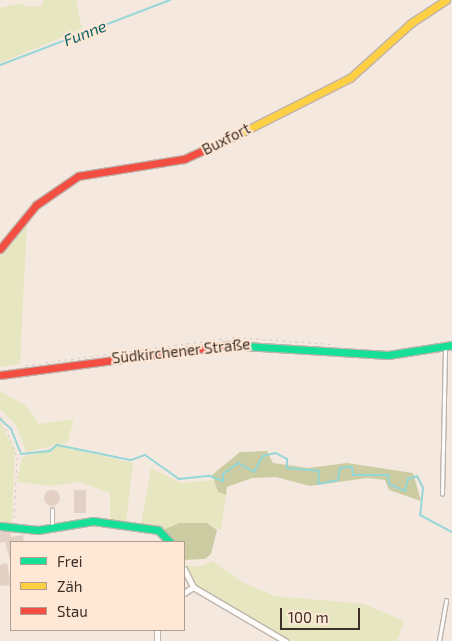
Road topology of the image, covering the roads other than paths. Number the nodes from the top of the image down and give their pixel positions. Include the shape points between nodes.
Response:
1 (446, 0) edge
2 (0, 249) edge
3 (448, 346) edge
4 (0, 375) edge
5 (442, 494) dead end
6 (52, 510) dead end
7 (0, 526) edge
8 (52, 528) junction
9 (169, 541) edge
10 (185, 571) edge
11 (193, 587) junction
12 (185, 592) edge
13 (446, 601) dead end
14 (285, 641) edge
15 (439, 641) edge

1 - 2 street, Buxfort via 411,23 350,78 209,149 170,162 78,176 58,186 36,205
3 - 4 street, Südkirchener Straße via 388,355 234,344
3 - 5 lane
6 - 8 lane
7 - 8 street
8 - 9 street via 93,522 158,530
10 - 11 street
11 - 12 street
11 - 14 street
13 - 15 lane

